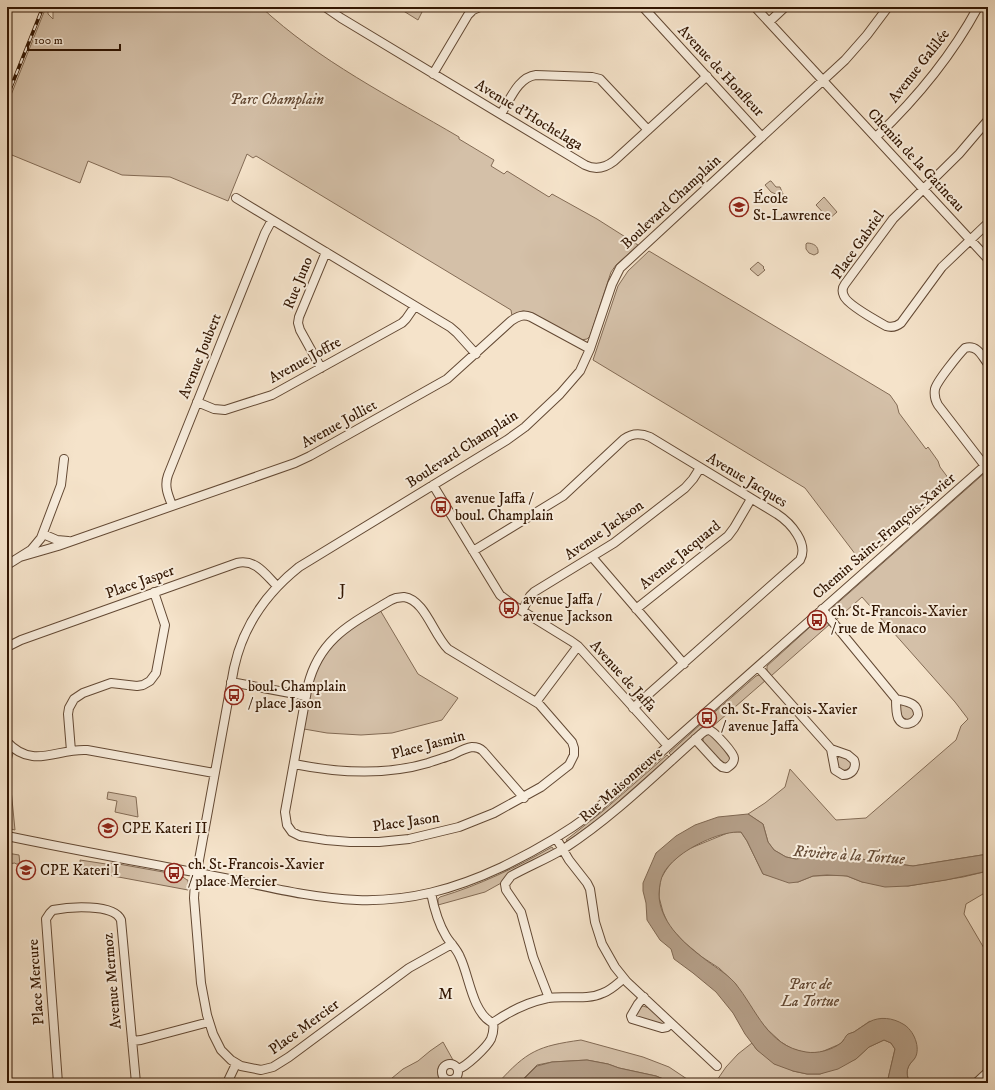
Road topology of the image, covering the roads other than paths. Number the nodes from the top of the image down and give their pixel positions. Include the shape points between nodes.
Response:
1 (325, 7) edge
2 (480, 7) edge
3 (644, 7) edge
4 (755, 7) edge
5 (785, 7) edge
6 (888, 7) edge
7 (978, 7) edge
8 (769, 22) junction
9 (433, 74) junction
10 (707, 76) junction
11 (823, 81) junction
12 (501, 114) junction
13 (988, 120) edge
14 (648, 130) junction
15 (762, 137) junction
16 (876, 137) junction
17 (924, 189) junction
18 (236, 198) dead end
19 (272, 220) junction
20 (988, 223) edge
21 (970, 240) junction
22 (326, 252) junction
23 (988, 259) edge
24 (415, 306) junction
25 (590, 349) junction
26 (476, 354) junction
27 (988, 364) edge
28 (322, 368) junction
29 (197, 402) junction
30 (64, 459) dead end
31 (986, 465) edge
32 (700, 468) junction
33 (433, 485) junction
34 (751, 499) junction
35 (172, 505) junction
36 (42, 534) junction
37 (73, 540) junction
38 (473, 551) junction
39 (20, 557) junction
40 (592, 557) junction
41 (7, 564) edge
42 (277, 586) junction
43 (154, 592) junction
44 (636, 609) junction
45 (822, 609) junction
46 (522, 611) junction
47 (578, 646) junction
48 (7, 647) edge
49 (684, 664) junction
50 (758, 666) junction
51 (231, 682) junction
52 (306, 696) junction
53 (896, 699) dead end
54 (536, 702) junction
55 (633, 708) junction
56 (695, 739) junction
57 (7, 742) edge
58 (668, 746) junction
59 (831, 748) dead end
60 (71, 751) junction
61 (294, 764) junction
62 (214, 773) junction
63 (524, 798) junction
64 (7, 836) edge
65 (556, 838) junction
66 (563, 849) junction
67 (196, 873) junction
68 (431, 893) junction
69 (82, 907) joint
70 (452, 944) junction
71 (623, 979) junction
72 (644, 997) junction
73 (549, 998) junction
74 (209, 1022) junction
75 (493, 1023) junction
76 (672, 1023) junction
77 (132, 1041) junction
78 (236, 1064) junction
79 (717, 1066) dead end
80 (458, 1069) dead end
81 (988, 1072) edge
82 (58, 1083) edge
83 (136, 1083) edge
84 (227, 1083) edge
85 (976, 1083) edge

1 - 9 street, Avenue d'Hochelaga
2 - 9 street via 468,15
3 - 10 street, Avenue de Honfleur
4 - 8 street, Chemin de la Gatineau
5 - 8 street
6 - 11 street, Boulevard Champlain via 860,43
7 - 16 street, Avenue Galilée via 958,42 931,78 903,111
8 - 11 street, Chemin de la Gatineau
9 - 12 street, Avenue d'Hochelaga
10 - 14 street, Avenue d'Hochelaga
10 - 15 street, Avenue de Honfleur
11 - 15 street, Boulevard Champlain
11 - 16 street, Chemin de la Gatineau
12 - 14 street, Avenue d'Hochelaga via 594,168 610,164
12 - 14 street via 521,82 528,77 592,77 602,81
13 - 17 street
15 - 25 street, Boulevard Champlain via 620,268
16 - 17 street, Chemin de la Gatineau
17 - 21 street, Chemin de la Gatineau
17 - 21 street, Place Gabriel via 893,219 845,284 842,291 846,300 886,326 897,326 942,267
18 - 19 street
19 - 22 street
19 - 29 street, Avenue Joubert
20 - 21 street
21 - 23 street, Chemin de la Gatineau
22 - 24 street
22 - 28 street, Rue Juno via 298,323
24 - 26 street via 452,329
24 - 28 street, Avenue Joffre via 402,322
25 - 26 street, Avenue Jolliet via 531,317 522,315 512,320
25 - 33 street, Boulevard Champlain via 584,364 571,382 524,426 507,440
26 - 35 street, Avenue Jolliet via 442,382 306,458
27 - 31 street via 975,348 966,348 938,383 935,393 938,405
28 - 29 street, Avenue Joffre via 276,393 228,410 218,410
29 - 35 street, Avenue Joubert via 166,479 166,490
30 - 36 street via 61,485
31 - 45 street, Chemin Saint-François-Xavier
32 - 34 street, Avenue Jacques
32 - 38 street, Avenue Jacques via 647,436 631,435 563,496
32 - 40 street, Avenue Jackson via 685,488
33 - 38 street, Avenue de Jaffa
33 - 42 street, Boulevard Champlain via 304,563
34 - 44 street, Avenue Jacquard via 728,536
34 - 49 street, Avenue Jacques via 781,516 788,524 801,542 801,558
35 - 37 street, Avenue Jolliet
36 - 37 street, Avenue Jolliet via 60,541
36 - 39 street via 34,547
37 - 39 street, Avenue Jolliet
38 - 46 street, Avenue de Jaffa via 500,595
39 - 41 street
40 - 44 street
40 - 46 street, Avenue Jackson via 534,592
42 - 43 street, Place Jasper via 254,564 242,562
42 - 51 street, Boulevard Champlain via 255,614 244,636 237,652
43 - 48 street, Place Jasper via 20,640
43 - 60 street via 165,625 156,673 143,685 112,683 83,693 74,699 68,714
44 - 49 street
45 - 50 street, Chemin Saint-François-Xavier
45 - 53 street
46 - 47 street, Avenue de Jaffa
47 - 54 street
47 - 55 street, Avenue de Jaffa
49 - 55 street, Avenue Jacques
50 - 58 street, Chemin Saint-François-Xavier
50 - 59 street
51 - 52 street
51 - 62 street, Boulevard Champlain
52 - 54 street, Place Jason via 315,664 334,638 348,626 391,600 404,597 419,605 448,649
52 - 61 street, Place Jason
54 - 63 street, Place Jason via 570,739 574,755 562,771
55 - 58 street, Avenue de Jaffa
56 - 56 street, Rue Maisonneuve via 719,766 727,768 733,763 733,754 712,731 704,731
56 - 66 street, Rue Maisonneuve via 601,822
57 - 60 street via 19,752 32,757
58 - 65 street, Chemin Saint-François-Xavier via 595,810
60 - 62 street via 87,750
61 - 63 street, Place Jasmin via 344,771 382,771 419,765 468,748 478,748
61 - 63 street, Place Jason via 285,821 292,832 307,838 360,842 415,838 466,824
62 - 67 street, Boulevard Champlain
64 - 67 street, Chemin Saint-François-Xavier
65 - 66 street
65 - 68 street, Chemin Saint-François-Xavier via 524,857 477,878
66 - 71 street via 587,883 602,944
66 - 73 street, Rue Maisonneuve via 510,876 505,884 507,893 523,917 533,957
67 - 68 street, Chemin Saint-François-Xavier via 347,899 387,900
67 - 74 street via 194,898 201,982
68 - 70 street via 439,921
69 - 77 street, Avenue Mermoz via 113,912 120,917
69 - 82 street, Place Mercure via 53,910 46,919
70 - 75 street via 461,958 480,1009 487,1020
70 - 78 street, Place Mercier via 409,968 279,1064 261,1070
71 - 72 street
71 - 73 street via 598,995
72 - 76 street
72 - 76 street via 632,1013 632,1019 662,1028
73 - 75 street via 521,1007
74 - 77 street
74 - 78 street via 219,1046
75 - 80 street via 489,1041 466,1066
76 - 79 street
77 - 83 street, Avenue Mermoz
78 - 84 street
81 - 85 street

